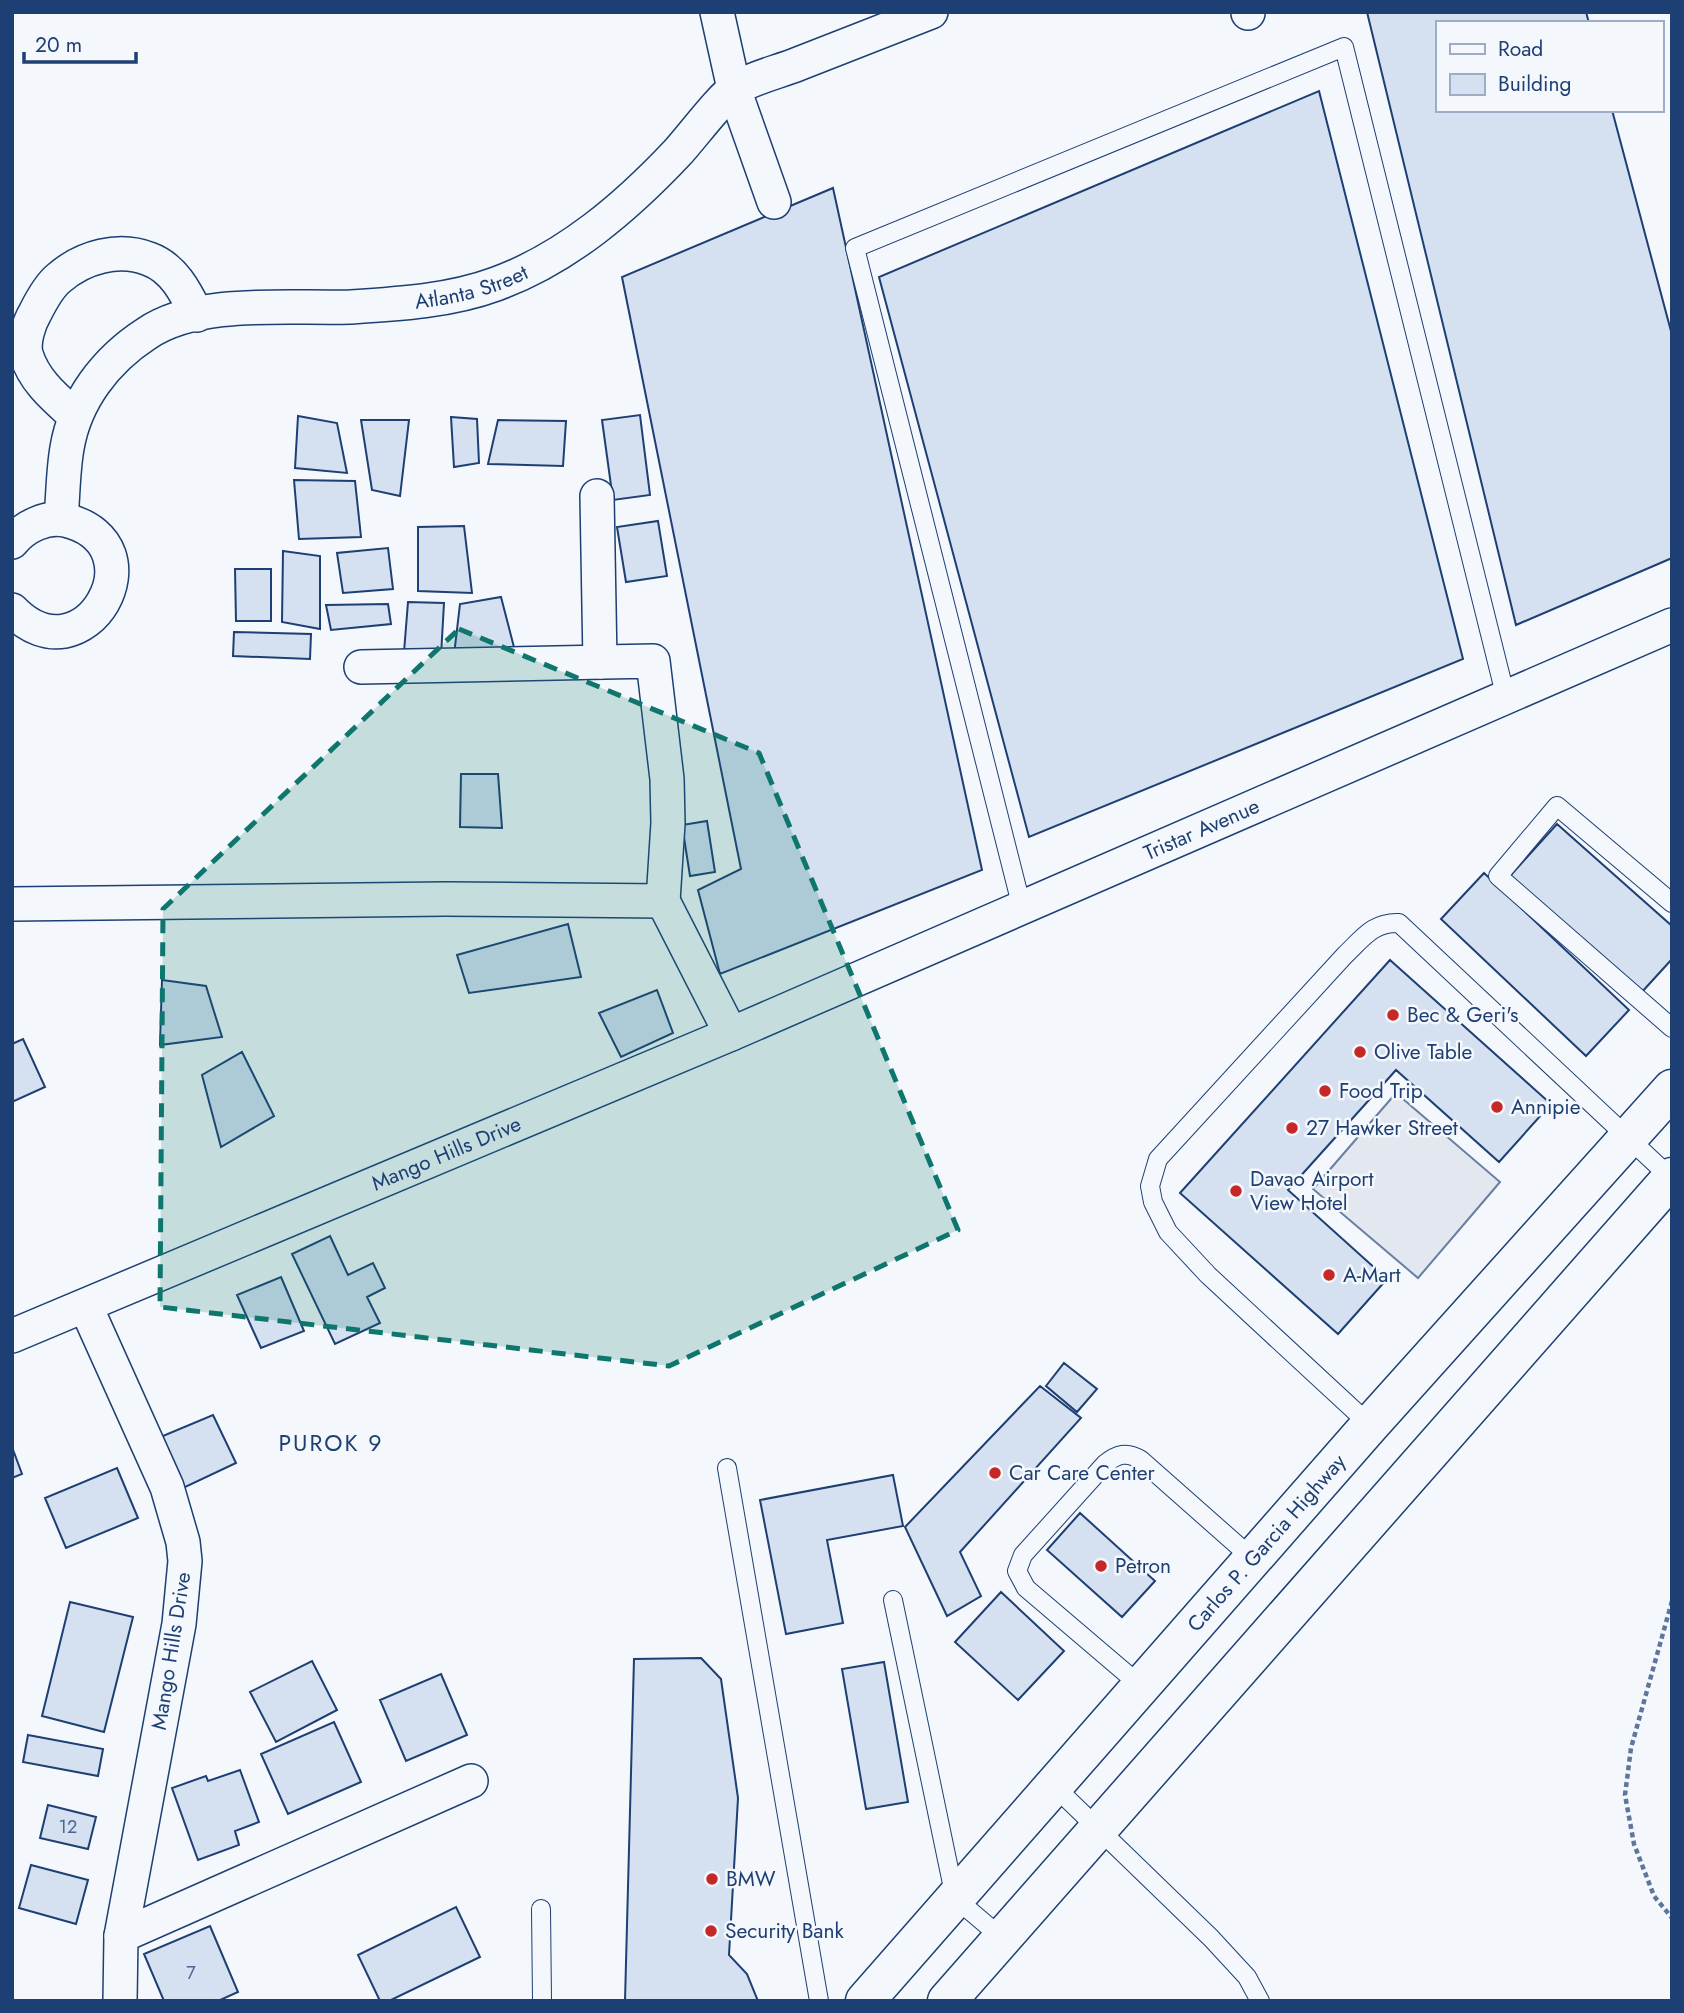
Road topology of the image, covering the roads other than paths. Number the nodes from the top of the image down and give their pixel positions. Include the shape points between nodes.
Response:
1 (717, 12) edge
2 (931, 12) edge
3 (734, 89) junction
4 (774, 202) dead end
5 (197, 315) junction
6 (75, 416) junction
7 (597, 496) dead end
8 (61, 519) junction
9 (12, 542) edge
10 (12, 610) edge
11 (1672, 625) edge
12 (600, 662) junction
13 (361, 667) dead end
14 (1506, 698) junction
15 (663, 901) junction
16 (1672, 903) edge
17 (12, 904) edge
18 (1021, 908) junction
19 (1672, 1028) edge
20 (731, 1034) junction
21 (1672, 1089) edge
22 (1628, 1138) junction
23 (1671, 1177) edge
24 (1496, 1285) junction
25 (86, 1307) junction
26 (1542, 1325) junction
27 (12, 1336) edge
28 (1370, 1425) junction
29 (727, 1468) dead end
30 (1253, 1559) junction
31 (893, 1600) dead end
32 (1141, 1686) junction
33 (471, 1781) dead end
34 (1054, 1786) junction
35 (1098, 1828) junction
36 (955, 1898) junction
37 (541, 1909) dead end
38 (121, 1936) junction
39 (1002, 1938) junction
40 (120, 2001) edge
41 (541, 2001) edge
42 (819, 2001) edge
43 (865, 2001) edge
44 (947, 2001) edge
45 (1261, 2001) edge

1 - 3 street
2 - 3 street, Atlanta Street
3 - 4 street
3 - 5 street, Atlanta Street via 631,198 555,256 531,282 417,302 285,306
5 - 6 street, Atlanta Street via 149,331 124,348 87,392
5 - 6 street via 184,289 150,259 102,256 58,278 30,322 25,351 35,376
6 - 8 street, Atlanta Street via 67,447
7 - 12 street
8 - 9 street via 32,525
8 - 10 street via 93,533 110,559 113,575 103,605 80,626 65,631 33,627
11 - 14 street, Tristar Avenue
12 - 13 street
12 - 15 street via 653,661 667,790
14 - 18 street, Tristar Avenue
14 - 18 lane via 1344,47 855,248
15 - 17 street
15 - 20 street
16 - 19 lane via 1557,806 1498,876
18 - 20 street, Tristar Avenue
20 - 25 street, Mango Hills Drive
21 - 22 highway, Carlos P. Garcia Highway
22 - 23 lane
22 - 24 highway, Carlos P. Garcia Highway
22 - 28 lane via 1399,923 1388,923 1376,926 1345,955 1158,1159 1150,1186 1168,1232
23 - 26 highway
24 - 26 highway
24 - 28 highway, Carlos P. Garcia Highway
25 - 27 street
25 - 38 street, Mango Hills Drive via 167,1487 185,1561 179,1624
26 - 35 highway
28 - 30 highway, Carlos P. Garcia Highway
29 - 42 lane
30 - 32 highway, Carlos P. Garcia Highway
30 - 32 lane via 1141,1460 1125,1454 1104,1464 1023,1555 1017,1571 1026,1588
31 - 36 lane
32 - 34 highway, Carlos P. Garcia Highway
33 - 38 street
34 - 35 lane
34 - 36 highway, Carlos P. Garcia Highway
35 - 39 highway
35 - 45 lane via 1211,1938 1247,1977
36 - 39 lane
36 - 43 highway, Carlos P. Garcia Highway
37 - 41 lane
38 - 40 street, Mango Hills Drive
39 - 44 highway

